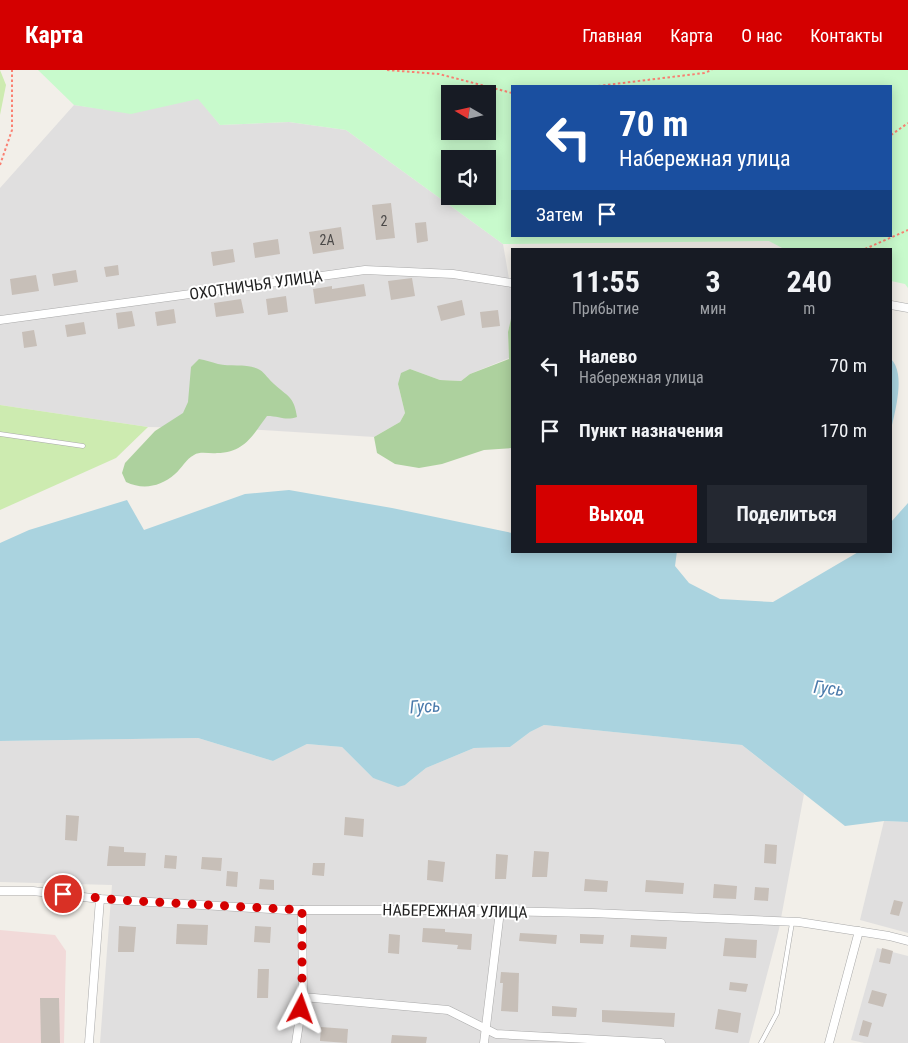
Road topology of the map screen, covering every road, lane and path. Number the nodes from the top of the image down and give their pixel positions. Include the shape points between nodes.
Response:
1 (12, 70) edge
2 (388, 70) edge
3 (712, 70) edge
4 (606, 85) edge
5 (511, 93) edge
6 (908, 123) edge
7 (892, 134) edge
8 (0, 165) edge
9 (908, 230) edge
10 (867, 248) edge
11 (511, 283) edge
12 (892, 305) edge
13 (908, 308) edge
14 (0, 320) edge
15 (0, 434) edge
16 (83, 446) dead end
17 (0, 891) edge
18 (100, 899) junction
19 (302, 910) junction
20 (500, 911) junction
21 (792, 922) junction
22 (858, 931) junction
23 (908, 940) edge
24 (302, 997) junction
25 (485, 1028) junction
26 (628, 1042) edge
27 (89, 1043) edge
28 (296, 1043) edge
29 (484, 1043) edge
30 (661, 1043) edge
31 (761, 1043) edge
32 (829, 1043) edge

1 - 8 path via 12,130
2 - 5 path via 439,74
3 - 4 path
6 - 7 path
9 - 10 path
11 - 14 street, ОХОТНИЧЬЯ УЛИЦА via 453,274 365,270
12 - 13 street
15 - 16 lane
17 - 18 street, НАБЕРЕЖНАЯ УЛИЦА via 33,891
18 - 19 street, НАБЕРЕЖНАЯ УЛИЦА
18 - 27 street
19 - 20 street, НАБЕРЕЖНАЯ УЛИЦА
19 - 24 street
20 - 21 street, НАБЕРЕЖНАЯ УЛИЦА
20 - 25 street
21 - 22 street, НАБЕРЕЖНАЯ УЛИЦА
21 - 31 lane via 777,1012
22 - 23 street, НАБЕРЕЖНАЯ УЛИЦА
22 - 32 street
24 - 25 street via 448,1010
24 - 28 street
25 - 26 street via 496,1034
25 - 29 street
26 - 30 street

